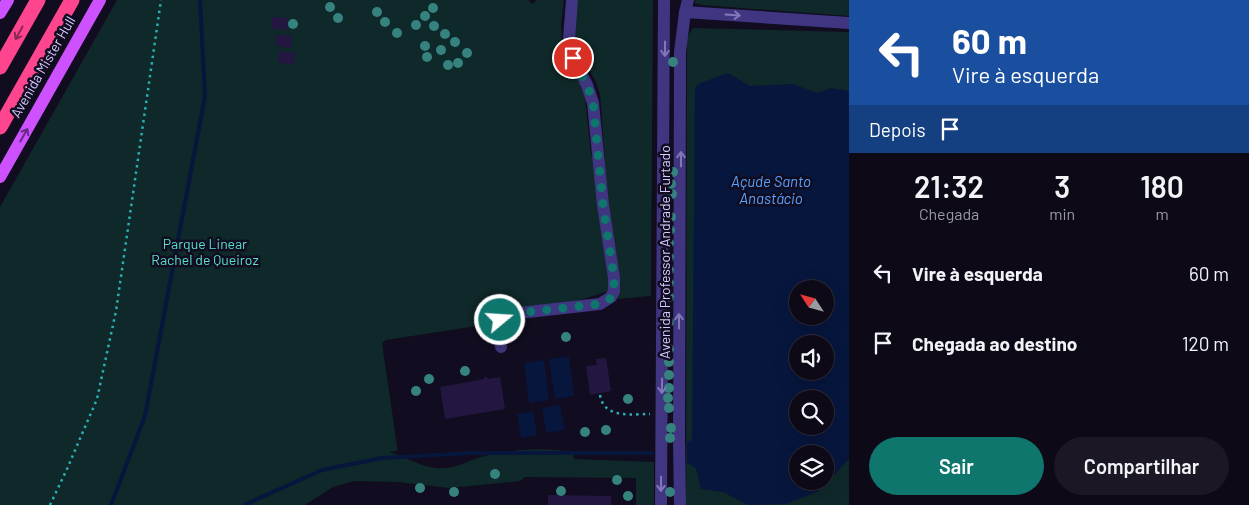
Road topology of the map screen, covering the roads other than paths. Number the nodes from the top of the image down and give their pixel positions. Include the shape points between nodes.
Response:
1 (8, 0) edge
2 (38, 0) edge
3 (72, 0) edge
4 (100, 0) edge
5 (572, 0) edge
6 (664, 0) edge
7 (686, 6) edge
8 (0, 14) edge
9 (849, 23) edge
10 (0, 67) edge
11 (0, 127) edge
12 (0, 177) edge
13 (501, 347) dead end
14 (661, 505) edge
15 (680, 505) edge

1 - 8 main road
2 -> 10 highway
3 - 11 highway, Avenida Mister Hull
12 -> 4 main road, Avenida Mister Hull
5 - 13 street via 569,39 573,58 593,102 614,291 608,301 600,304 505,316 498,326
6 -> 14 street, Avenida Professor Andrade Furtado
7 -> 9 street
15 -> 7 street, Avenida Professor Andrade Furtado via 680,52

